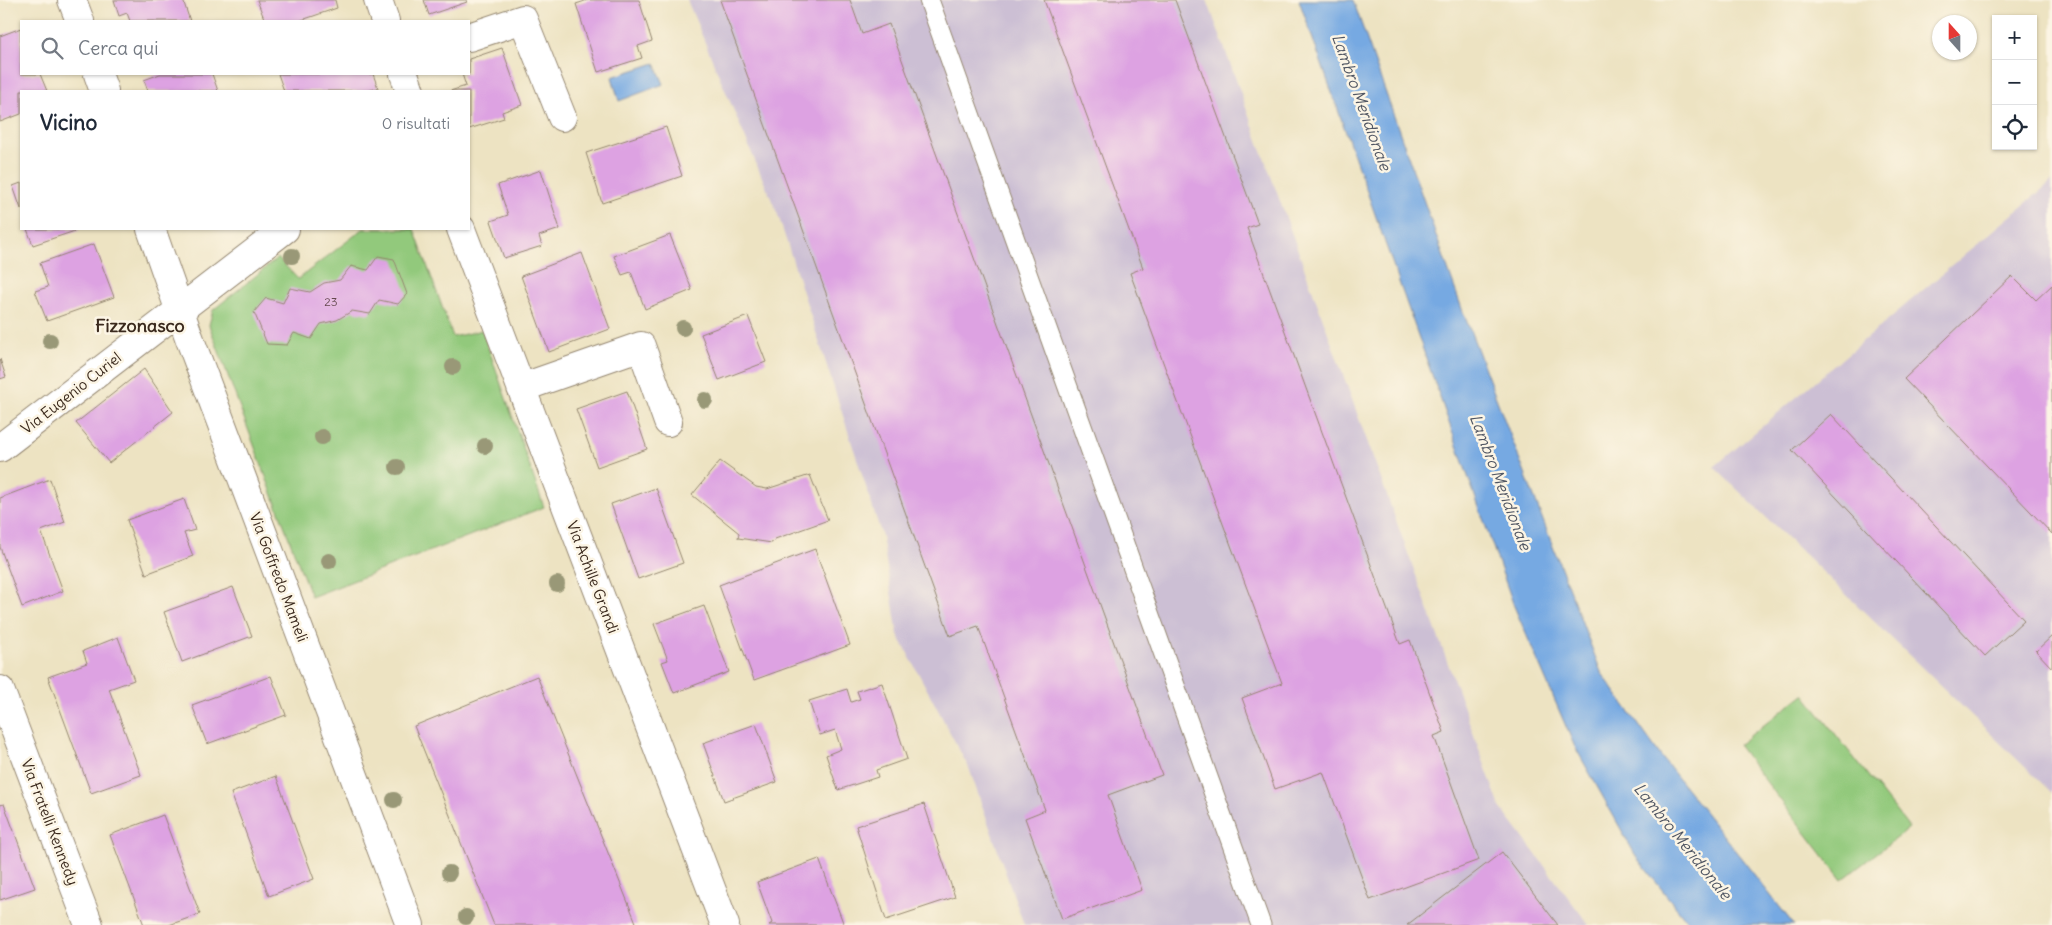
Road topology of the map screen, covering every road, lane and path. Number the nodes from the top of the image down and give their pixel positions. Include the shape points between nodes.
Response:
1 (72, 0) edge
2 (378, 0) edge
3 (929, 0) edge
4 (80, 20) edge
5 (385, 20) edge
6 (470, 37) edge
7 (98, 75) edge
8 (404, 75) edge
9 (104, 90) edge
10 (410, 90) edge
11 (562, 118) dead end
12 (151, 230) edge
13 (284, 230) edge
14 (461, 230) edge
15 (179, 310) junction
16 (521, 388) junction
17 (668, 422) dead end
18 (0, 448) edge
19 (0, 690) edge
20 (89, 925) edge
21 (410, 925) edge
22 (725, 925) edge
23 (1261, 925) edge

1 - 4 street
2 - 5 street
3 - 23 lane
6 - 11 street via 523,19
7 - 9 street
8 - 10 street
12 - 15 street, Via Goffredo Mameli
13 - 15 street, Via Eugenio Curiel
14 - 16 street, Via Achille Grandi
15 - 18 street, Via Eugenio Curiel
15 - 21 street, Via Goffredo Mameli
16 - 17 street via 641,346
16 - 22 street, Via Achille Grandi
19 - 20 street, Via Fratelli Kennedy

